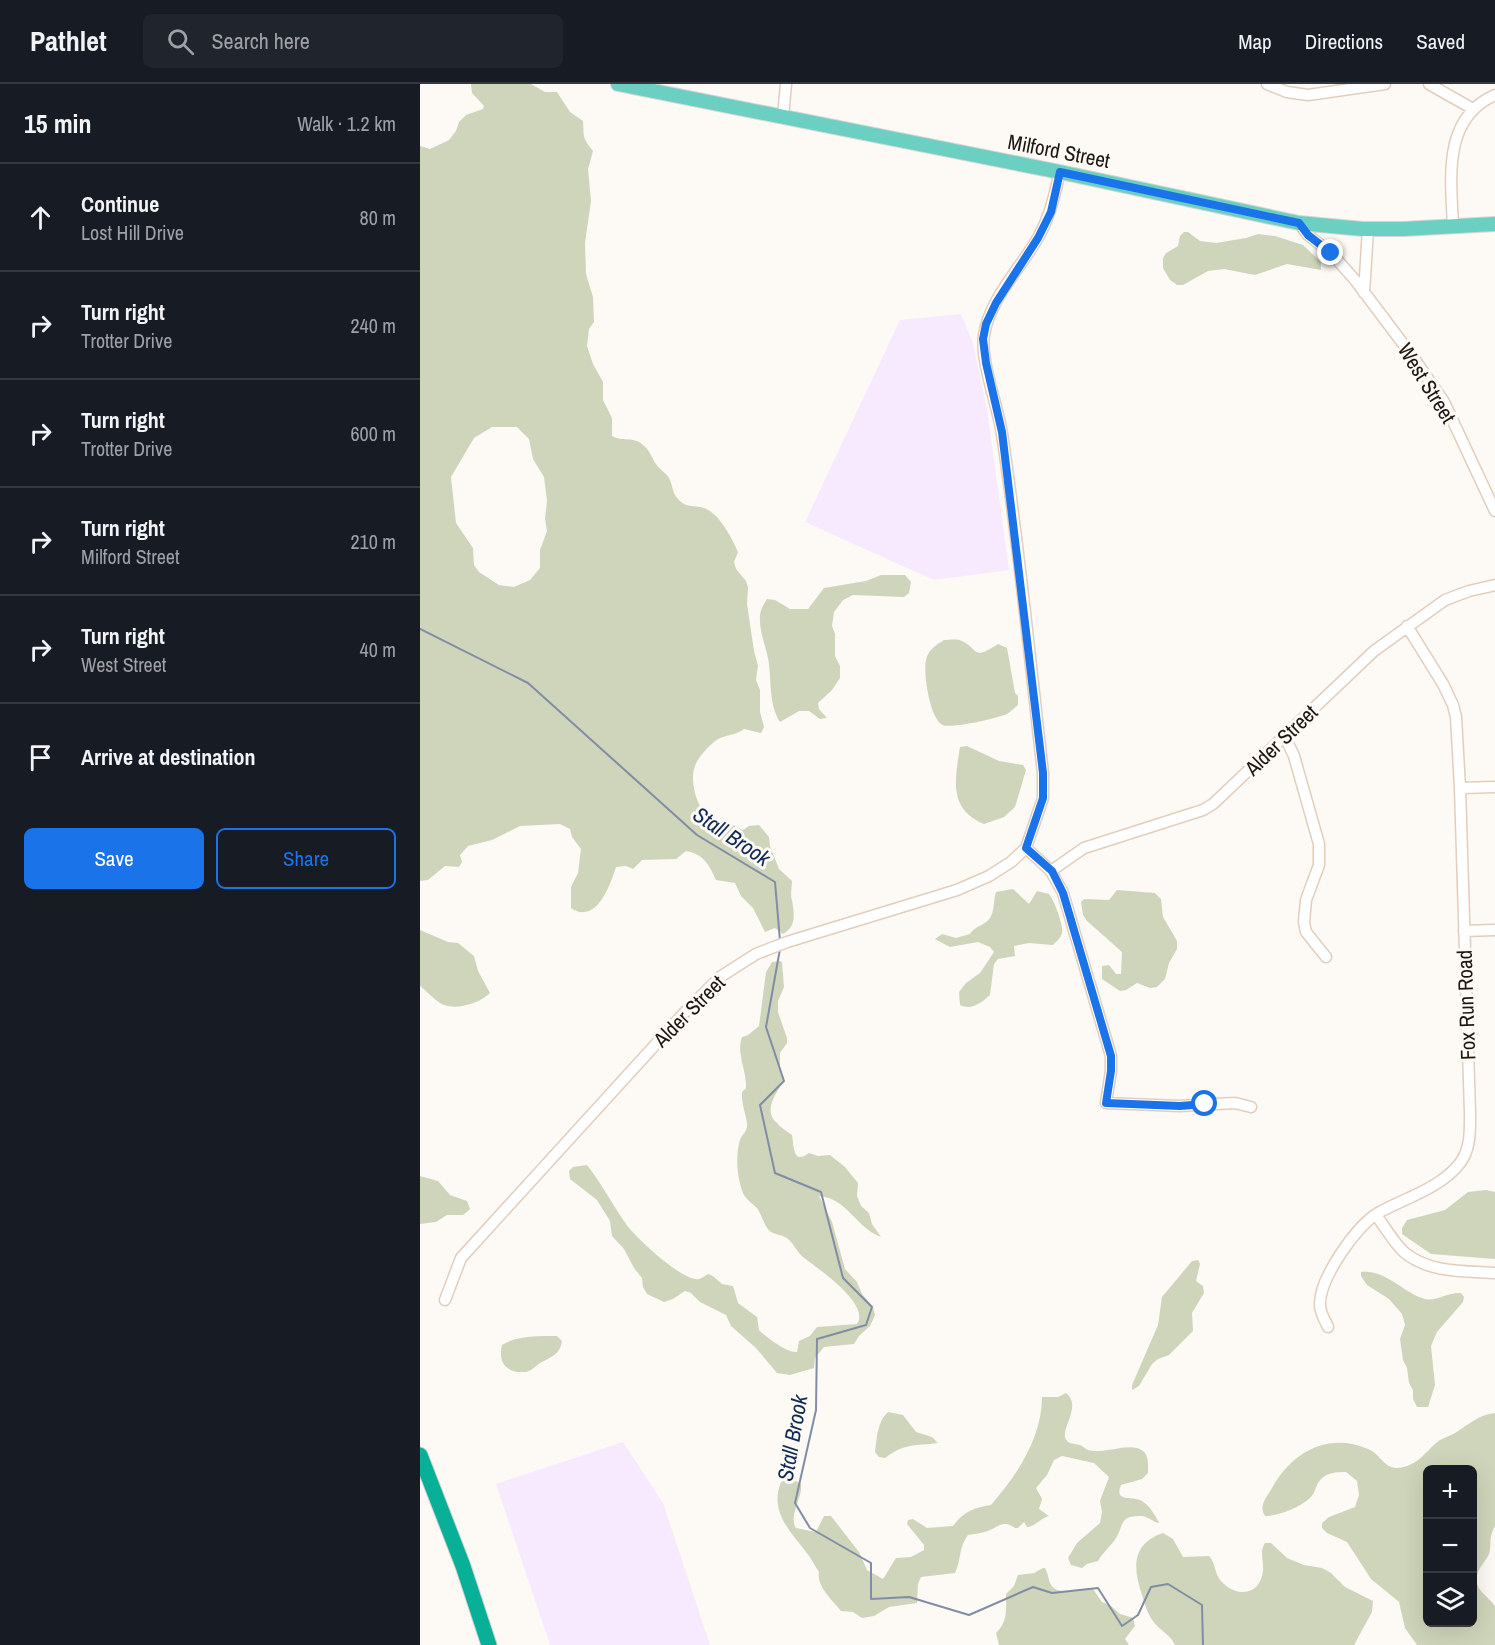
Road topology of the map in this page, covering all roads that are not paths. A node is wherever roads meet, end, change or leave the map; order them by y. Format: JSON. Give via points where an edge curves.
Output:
{"nodes":[{"id":1,"x":618,"y":84,"type":"edge"},
{"id":2,"x":786,"y":84,"type":"edge"},
{"id":3,"x":1267,"y":84,"type":"edge"},
{"id":4,"x":1384,"y":84,"type":"edge"},
{"id":5,"x":1429,"y":84,"type":"edge"},
{"id":6,"x":643,"y":87,"type":"edge"},
{"id":7,"x":1495,"y":95,"type":"edge"},
{"id":8,"x":1473,"y":109,"type":"junction"},
{"id":9,"x":783,"y":117,"type":"junction"},
{"id":10,"x":1060,"y":172,"type":"junction"},
{"id":11,"x":1299,"y":223,"type":"junction"},
{"id":12,"x":1495,"y":224,"type":"edge"},
{"id":13,"x":1453,"y":226,"type":"junction"},
{"id":14,"x":1368,"y":229,"type":"junction"},
{"id":15,"x":1364,"y":293,"type":"junction"},
{"id":16,"x":1495,"y":511,"type":"edge"},
{"id":17,"x":1495,"y":585,"type":"edge"},
{"id":18,"x":1407,"y":626,"type":"junction"},
{"id":19,"x":1285,"y":737,"type":"junction"},
{"id":20,"x":1495,"y":787,"type":"edge"},
{"id":21,"x":1460,"y":788,"type":"junction"},
{"id":22,"x":1026,"y":848,"type":"junction"},
{"id":23,"x":1052,"y":871,"type":"junction"},
{"id":24,"x":1495,"y":930,"type":"edge"},
{"id":25,"x":1464,"y":931,"type":"junction"},
{"id":26,"x":1326,"y":957,"type":"dead end"},
{"id":27,"x":1251,"y":1107,"type":"dead end"},
{"id":28,"x":1376,"y":1215,"type":"junction"},
{"id":29,"x":1495,"y":1273,"type":"edge"},
{"id":30,"x":445,"y":1300,"type":"dead end"},
{"id":31,"x":1328,"y":1327,"type":"dead end"},
{"id":32,"x":420,"y":1455,"type":"edge"},
{"id":33,"x":489,"y":1645,"type":"edge"}],
"edges":[{"from":1,"to":6,"type":"main road","name":"Milford Street"},
{"from":2,"to":9,"type":"street"},
{"from":3,"to":4,"type":"street","via":[[1308,95]]},
{"from":5,"to":8,"type":"street"},
{"from":6,"to":9,"type":"main road","name":"Milford Street"},
{"from":7,"to":8,"type":"street"},
{"from":8,"to":13,"type":"street","via":[[1460,131],[1450,164]]},
{"from":9,"to":10,"type":"main road","name":"Milford Street"},
{"from":10,"to":11,"type":"main road","name":"Milford Street"},
{"from":10,"to":22,"type":"street","via":[[1051,212],[996,303],[983,339],[1002,432],[1043,773],[1043,798]]},
{"from":11,"to":14,"type":"main road","name":"Milford Street"},
{"from":11,"to":15,"type":"street","name":"West Street","via":[[1331,253]]},
{"from":12,"to":13,"type":"main road","name":"Milford Street"},
{"from":13,"to":14,"type":"main road","name":"Milford Street"},
{"from":14,"to":15,"type":"street"},
{"from":15,"to":16,"type":"street","name":"West Street","via":[[1444,402]]},
{"from":17,"to":18,"type":"street","name":"Alder Street","via":[[1445,600]]},
{"from":18,"to":19,"type":"street","name":"Alder Street","via":[[1374,651]]},
{"from":18,"to":21,"type":"street","name":"Fox Run Road","via":[[1453,705]]},
{"from":19,"to":23,"type":"street","name":"Alder Street","via":[[1203,810],[1084,848]]},
{"from":19,"to":26,"type":"street","via":[[1318,836],[1319,865],[1306,900],[1304,922],[1306,932]]},
{"from":20,"to":21,"type":"street"},
{"from":21,"to":25,"type":"street","name":"Fox Run Road"},
{"from":22,"to":23,"type":"street"},
{"from":22,"to":30,"type":"street","name":"Alder Street","via":[[989,876],[957,890],[775,946],[720,977],[461,1258]]},
{"from":23,"to":27,"type":"street","via":[[1063,893],[1111,1056],[1106,1103],[1235,1103]]},
{"from":24,"to":25,"type":"street"},
{"from":25,"to":28,"type":"street","name":"Fox Run Road","via":[[1470,1113],[1467,1150],[1446,1177]]},
{"from":28,"to":29,"type":"street","via":[[1405,1253],[1419,1261],[1434,1268]]},
{"from":28,"to":31,"type":"street","name":"Fox Run Road","via":[[1352,1240],[1326,1282],[1320,1306]]},
{"from":32,"to":33,"type":"highway"}]}
